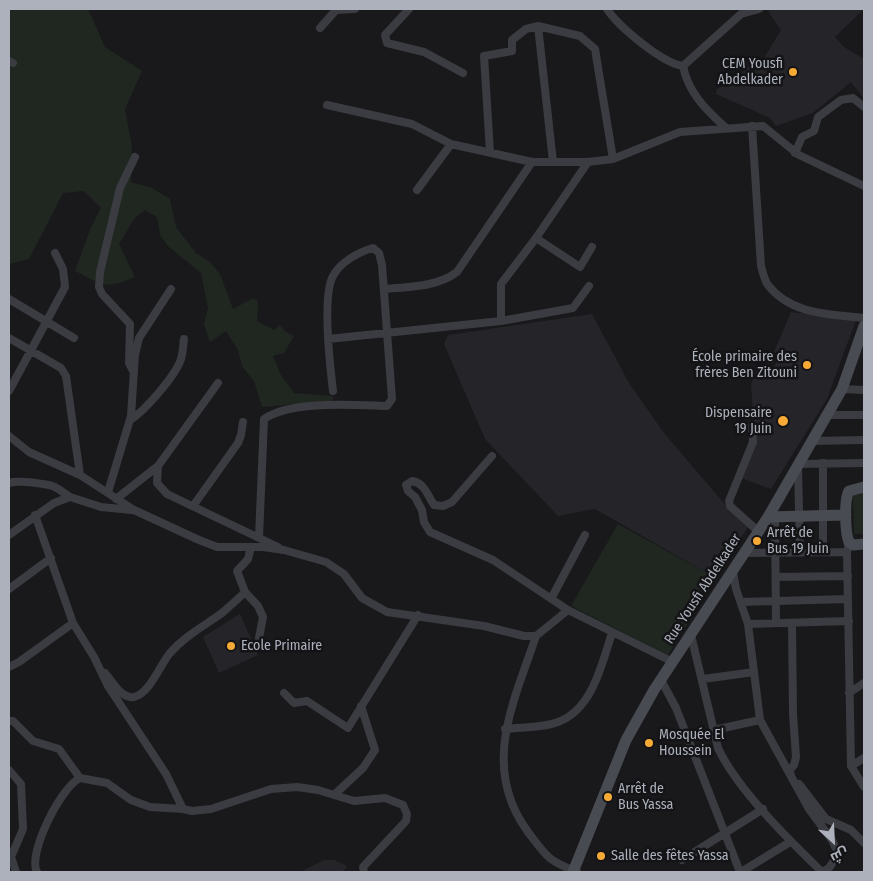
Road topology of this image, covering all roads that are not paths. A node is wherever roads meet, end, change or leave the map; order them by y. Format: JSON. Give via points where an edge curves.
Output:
{"nodes":[{"id":1,"x":355,"y":9,"type":"edge"},
{"id":2,"x":409,"y":9,"type":"edge"},
{"id":3,"x":607,"y":9,"type":"edge"},
{"id":4,"x":759,"y":9,"type":"edge"},
{"id":5,"x":538,"y":26,"type":"junction"},
{"id":6,"x":320,"y":28,"type":"dead end"},
{"id":7,"x":683,"y":66,"type":"junction"},
{"id":8,"x":463,"y":72,"type":"dead end"},
{"id":9,"x":328,"y":105,"type":"dead end"},
{"id":10,"x":864,"y":107,"type":"edge"},
{"id":11,"x":752,"y":126,"type":"junction"},
{"id":12,"x":725,"y":127,"type":"junction"},
{"id":13,"x":451,"y":144,"type":"junction"},
{"id":14,"x":490,"y":152,"type":"junction"},
{"id":15,"x":796,"y":152,"type":"junction"},
{"id":16,"x":135,"y":157,"type":"dead end"},
{"id":17,"x":613,"y":159,"type":"junction"},
{"id":18,"x":532,"y":162,"type":"junction"},
{"id":19,"x":552,"y":162,"type":"junction"},
{"id":20,"x":588,"y":162,"type":"junction"},
{"id":21,"x":864,"y":186,"type":"edge"},
{"id":22,"x":417,"y":190,"type":"dead end"},
{"id":23,"x":536,"y":238,"type":"junction"},
{"id":24,"x":592,"y":247,"type":"dead end"},
{"id":25,"x":55,"y":253,"type":"dead end"},
{"id":26,"x":589,"y":286,"type":"dead end"},
{"id":27,"x":171,"y":289,"type":"dead end"},
{"id":28,"x":384,"y":289,"type":"junction"},
{"id":29,"x":9,"y":299,"type":"edge"},
{"id":30,"x":864,"y":318,"type":"edge"},
{"id":31,"x":45,"y":321,"type":"junction"},
{"id":32,"x":500,"y":321,"type":"junction"},
{"id":33,"x":864,"y":326,"type":"edge"},
{"id":34,"x":387,"y":334,"type":"junction"},
{"id":35,"x":9,"y":338,"type":"edge"},
{"id":36,"x":74,"y":338,"type":"dead end"},
{"id":37,"x":184,"y":339,"type":"dead end"},
{"id":38,"x":328,"y":339,"type":"junction"},
{"id":39,"x":29,"y":350,"type":"junction"},
{"id":40,"x":134,"y":373,"type":"junction"},
{"id":41,"x":12,"y":377,"type":"edge"},
{"id":42,"x":218,"y":383,"type":"dead end"},
{"id":43,"x":842,"y":389,"type":"junction"},
{"id":44,"x":864,"y":390,"type":"edge"},
{"id":45,"x":9,"y":391,"type":"edge"},
{"id":46,"x":333,"y":391,"type":"dead end"},
{"id":47,"x":827,"y":415,"type":"junction"},
{"id":48,"x":864,"y":415,"type":"edge"},
{"id":49,"x":130,"y":420,"type":"junction"},
{"id":50,"x":243,"y":422,"type":"dead end"},
{"id":51,"x":752,"y":426,"type":"dead end"},
{"id":52,"x":9,"y":436,"type":"edge"},
{"id":53,"x":864,"y":440,"type":"edge"},
{"id":54,"x":811,"y":441,"type":"junction"},
{"id":55,"x":492,"y":456,"type":"dead end"},
{"id":56,"x":823,"y":463,"type":"junction"},
{"id":57,"x":864,"y":463,"type":"edge"},
{"id":58,"x":798,"y":465,"type":"junction"},
{"id":59,"x":158,"y":466,"type":"junction"},
{"id":60,"x":80,"y":475,"type":"junction"},
{"id":61,"x":9,"y":483,"type":"edge"},
{"id":62,"x":864,"y":487,"type":"edge"},
{"id":63,"x":108,"y":492,"type":"junction"},
{"id":64,"x":70,"y":497,"type":"junction"},
{"id":65,"x":116,"y":499,"type":"junction"},
{"id":66,"x":193,"y":506,"type":"junction"},
{"id":67,"x":134,"y":510,"type":"junction"},
{"id":68,"x":35,"y":515,"type":"junction"},
{"id":69,"x":846,"y":515,"type":"junction"},
{"id":70,"x":799,"y":516,"type":"junction"},
{"id":71,"x":823,"y":516,"type":"junction"},
{"id":72,"x":772,"y":517,"type":"junction"},
{"id":73,"x":759,"y":532,"type":"junction"},
{"id":74,"x":9,"y":535,"type":"edge"},
{"id":75,"x":585,"y":535,"type":"dead end"},
{"id":76,"x":259,"y":537,"type":"junction"},
{"id":77,"x":864,"y":544,"type":"edge"},
{"id":78,"x":251,"y":547,"type":"junction"},
{"id":79,"x":848,"y":547,"type":"junction"},
{"id":80,"x":284,"y":550,"type":"junction"},
{"id":81,"x":800,"y":552,"type":"junction"},
{"id":82,"x":823,"y":552,"type":"junction"},
{"id":83,"x":775,"y":553,"type":"junction"},
{"id":84,"x":744,"y":554,"type":"junction"},
{"id":85,"x":51,"y":558,"type":"junction"},
{"id":86,"x":733,"y":572,"type":"junction"},
{"id":87,"x":848,"y":576,"type":"junction"},
{"id":88,"x":776,"y":577,"type":"junction"},
{"id":89,"x":9,"y":589,"type":"edge"},
{"id":90,"x":245,"y":592,"type":"junction"},
{"id":91,"x":551,"y":599,"type":"junction"},
{"id":92,"x":848,"y":599,"type":"junction"},
{"id":93,"x":776,"y":600,"type":"junction"},
{"id":94,"x":741,"y":602,"type":"junction"},
{"id":95,"x":568,"y":610,"type":"junction"},
{"id":96,"x":418,"y":615,"type":"junction"},
{"id":97,"x":849,"y":621,"type":"junction"},
{"id":98,"x":73,"y":623,"type":"junction"},
{"id":99,"x":776,"y":623,"type":"junction"},
{"id":100,"x":792,"y":623,"type":"junction"},
{"id":101,"x":748,"y":624,"type":"junction"},
{"id":102,"x":612,"y":633,"type":"junction"},
{"id":103,"x":691,"y":635,"type":"junction"},
{"id":104,"x":536,"y":636,"type":"junction"},
{"id":105,"x":259,"y":638,"type":"dead end"},
{"id":106,"x":96,"y":662,"type":"junction"},
{"id":107,"x":673,"y":662,"type":"junction"},
{"id":108,"x":9,"y":667,"type":"edge"},
{"id":109,"x":754,"y":672,"type":"junction"},
{"id":110,"x":703,"y":679,"type":"junction"},
{"id":111,"x":661,"y":680,"type":"junction"},
{"id":112,"x":864,"y":683,"type":"edge"},
{"id":113,"x":284,"y":692,"type":"dead end"},
{"id":114,"x":850,"y":693,"type":"junction"},
{"id":115,"x":361,"y":706,"type":"junction"},
{"id":116,"x":760,"y":720,"type":"junction"},
{"id":117,"x":9,"y":721,"type":"edge"},
{"id":118,"x":505,"y":729,"type":"junction"},
{"id":119,"x":714,"y":730,"type":"junction"},
{"id":120,"x":864,"y":758,"type":"edge"},
{"id":121,"x":851,"y":766,"type":"junction"},
{"id":122,"x":9,"y":770,"type":"edge"},
{"id":123,"x":788,"y":771,"type":"junction"},
{"id":124,"x":80,"y":778,"type":"junction"},
{"id":125,"x":864,"y":787,"type":"edge"},
{"id":126,"x":334,"y":795,"type":"junction"},
{"id":127,"x":183,"y":809,"type":"junction"},
{"id":128,"x":763,"y":809,"type":"junction"},
{"id":129,"x":725,"y":834,"type":"junction"},
{"id":130,"x":790,"y":842,"type":"junction"},
{"id":131,"x":864,"y":842,"type":"edge"},
{"id":132,"x":682,"y":860,"type":"dead end"},
{"id":133,"x":16,"y":872,"type":"edge"},
{"id":134,"x":37,"y":872,"type":"edge"},
{"id":135,"x":364,"y":872,"type":"edge"},
{"id":136,"x":575,"y":872,"type":"edge"},
{"id":137,"x":741,"y":872,"type":"edge"},
{"id":138,"x":822,"y":872,"type":"edge"}],
"edges":[{"from":1,"to":6,"type":"street","via":[[336,10]]},
{"from":2,"to":8,"type":"street","via":[[385,35],[387,44],[424,52]]},
{"from":3,"to":7,"type":"street","via":[[655,54]]},
{"from":4,"to":7,"type":"street","via":[[741,14]]},
{"from":5,"to":14,"type":"street","via":[[526,29],[512,40],[512,51],[484,56]]},
{"from":5,"to":17,"type":"street","via":[[580,36],[595,49]]},
{"from":5,"to":19,"type":"street"},
{"from":7,"to":12,"type":"street","via":[[693,91]]},
{"from":9,"to":13,"type":"street","via":[[412,124]]},
{"from":10,"to":15,"type":"street","via":[[853,98],[841,100],[818,117],[814,131],[802,137]]},
{"from":11,"to":12,"type":"street"},
{"from":11,"to":15,"type":"street","via":[[768,128]]},
{"from":11,"to":30,"type":"street","via":[[761,266],[767,284],[791,306]]},
{"from":12,"to":17,"type":"street","via":[[673,134]]},
{"from":13,"to":14,"type":"street"},
{"from":13,"to":22,"type":"street"},
{"from":14,"to":18,"type":"street"},
{"from":15,"to":21,"type":"street"},
{"from":16,"to":40,"type":"street","via":[[120,188],[99,287],[130,324],[129,357]]},
{"from":17,"to":20,"type":"street"},
{"from":18,"to":19,"type":"street"},
{"from":18,"to":28,"type":"street","via":[[457,272],[422,286]]},
{"from":19,"to":20,"type":"street"},
{"from":20,"to":23,"type":"street"},
{"from":23,"to":24,"type":"street","via":[[580,267]]},
{"from":23,"to":32,"type":"street","via":[[501,284]]},
{"from":25,"to":31,"type":"street","via":[[63,269],[65,287]]},
{"from":26,"to":32,"type":"street","via":[[572,308]]},
{"from":27,"to":40,"type":"street","via":[[139,338]]},
{"from":28,"to":34,"type":"street"},
{"from":28,"to":38,"type":"street","via":[[379,253],[373,248],[350,258],[333,274],[329,287]]},
{"from":29,"to":31,"type":"street"},
{"from":31,"to":36,"type":"street"},
{"from":31,"to":39,"type":"street"},
{"from":32,"to":34,"type":"street"},
{"from":33,"to":43,"type":"main road","name":"Rue Yousfi Abdelkader"},
{"from":34,"to":38,"type":"street"},
{"from":34,"to":76,"type":"street","via":[[392,399],[387,406],[322,405],[287,410],[264,419]]},
{"from":35,"to":39,"type":"street"},
{"from":37,"to":49,"type":"street","via":[[177,366],[148,406]]},
{"from":38,"to":46,"type":"street"},
{"from":39,"to":41,"type":"street"},
{"from":39,"to":60,"type":"street","via":[[61,368],[66,376]]},
{"from":40,"to":49,"type":"street"},
{"from":41,"to":45,"type":"street"},
{"from":42,"to":59,"type":"street"},
{"from":43,"to":44,"type":"street"},
{"from":43,"to":47,"type":"main road","name":"Rue Yousfi Abdelkader"},
{"from":47,"to":48,"type":"street"},
{"from":47,"to":54,"type":"main road","name":"Rue Yousfi Abdelkader"},
{"from":49,"to":63,"type":"street"},
{"from":50,"to":66,"type":"street","via":[[238,443]]},
{"from":51,"to":73,"type":"street","via":[[753,442],[728,501]]},
{"from":52,"to":60,"type":"street","via":[[29,452]]},
{"from":53,"to":54,"type":"street"},
{"from":54,"to":58,"type":"main road","name":"Rue Yousfi Abdelkader"},
{"from":55,"to":91,"type":"street","via":[[452,502],[443,506],[434,505],[418,482],[406,485],[408,491],[422,510],[430,532],[494,560]]},
{"from":56,"to":57,"type":"street"},
{"from":56,"to":58,"type":"street"},
{"from":56,"to":71,"type":"street"},
{"from":58,"to":70,"type":"street"},
{"from":58,"to":72,"type":"main road","name":"Rue Yousfi Abdelkader"},
{"from":59,"to":65,"type":"street"},
{"from":59,"to":66,"type":"street","via":[[157,483],[160,488]]},
{"from":60,"to":63,"type":"street"},
{"from":61,"to":64,"type":"street","via":[[18,480],[50,485]]},
{"from":62,"to":69,"type":"main road","via":[[849,490]]},
{"from":63,"to":65,"type":"street"},
{"from":64,"to":67,"type":"street","via":[[101,507]]},
{"from":64,"to":68,"type":"street"},
{"from":65,"to":67,"type":"street"},
{"from":66,"to":76,"type":"street"},
{"from":67,"to":78,"type":"street","via":[[217,547]]},
{"from":68,"to":74,"type":"street"},
{"from":68,"to":85,"type":"street"},
{"from":69,"to":71,"type":"main road"},
{"from":69,"to":79,"type":"main road"},
{"from":70,"to":71,"type":"main road"},
{"from":70,"to":72,"type":"main road"},
{"from":70,"to":81,"type":"street"},
{"from":71,"to":82,"type":"street"},
{"from":72,"to":73,"type":"main road","name":"Rue Yousfi Abdelkader"},
{"from":72,"to":83,"type":"street"},
{"from":73,"to":84,"type":"main road","name":"Rue Yousfi Abdelkader"},
{"from":75,"to":91,"type":"street"},
{"from":76,"to":80,"type":"street"},
{"from":77,"to":79,"type":"main road"},
{"from":78,"to":80,"type":"street"},
{"from":78,"to":90,"type":"street","via":[[248,559],[236,571]]},
{"from":79,"to":82,"type":"street"},
{"from":79,"to":87,"type":"street"},
{"from":80,"to":96,"type":"street","via":[[337,568],[362,598],[387,612]]},
{"from":81,"to":82,"type":"street"},
{"from":81,"to":83,"type":"street"},
{"from":83,"to":84,"type":"street"},
{"from":83,"to":88,"type":"street"},
{"from":84,"to":86,"type":"main road","name":"Rue Yousfi Abdelkader"},
{"from":85,"to":89,"type":"street"},
{"from":85,"to":98,"type":"street"},
{"from":86,"to":94,"type":"street"},
{"from":86,"to":103,"type":"main road","name":"Rue Yousfi Abdelkader"},
{"from":87,"to":88,"type":"street"},
{"from":87,"to":92,"type":"street"},
{"from":88,"to":93,"type":"street"},
{"from":90,"to":105,"type":"street","via":[[263,617]]},
{"from":90,"to":106,"type":"street","via":[[170,653],[148,685],[136,696],[121,694]]},
{"from":91,"to":95,"type":"street"},
{"from":92,"to":93,"type":"street"},
{"from":92,"to":97,"type":"street"},
{"from":93,"to":94,"type":"street"},
{"from":93,"to":99,"type":"street"},
{"from":94,"to":101,"type":"street"},
{"from":95,"to":102,"type":"street"},
{"from":95,"to":104,"type":"street"},
{"from":96,"to":104,"type":"street"},
{"from":96,"to":115,"type":"street"},
{"from":97,"to":100,"type":"street"},
{"from":97,"to":114,"type":"street"},
{"from":98,"to":106,"type":"street"},
{"from":98,"to":108,"type":"street"},
{"from":99,"to":100,"type":"street"},
{"from":99,"to":101,"type":"street"},
{"from":100,"to":123,"type":"street","via":[[796,756]]},
{"from":101,"to":109,"type":"street"},
{"from":102,"to":107,"type":"street"},
{"from":102,"to":118,"type":"street","via":[[592,690],[569,715],[553,724]]},
{"from":103,"to":107,"type":"main road","name":"Rue Yousfi Abdelkader"},
{"from":103,"to":110,"type":"street"},
{"from":104,"to":118,"type":"street"},
{"from":106,"to":127,"type":"street","via":[[108,686],[166,774]]},
{"from":107,"to":111,"type":"main road","name":"Rue Yousfi Abdelkader"},
{"from":109,"to":110,"type":"street"},
{"from":109,"to":116,"type":"street"},
{"from":110,"to":119,"type":"street"},
{"from":111,"to":129,"type":"street","via":[[676,708]]},
{"from":111,"to":136,"type":"main road","name":"Rue Yousfi Abdelkader","via":[[626,740]]},
{"from":112,"to":114,"type":"street"},
{"from":113,"to":115,"type":"street","via":[[294,703],[307,701],[348,728]]},
{"from":114,"to":121,"type":"street"},
{"from":115,"to":126,"type":"street","via":[[374,750],[363,768]]},
{"from":116,"to":119,"type":"street"},
{"from":116,"to":123,"type":"street"},
{"from":117,"to":124,"type":"street","via":[[33,740],[59,749]]},
{"from":118,"to":136,"type":"street","via":[[504,766],[510,796],[520,818],[548,858]]},
{"from":119,"to":128,"type":"street","via":[[726,765]]},
{"from":120,"to":121,"type":"street"},
{"from":121,"to":125,"type":"street"},
{"from":122,"to":133,"type":"street","via":[[22,790],[23,829],[11,857]]},
{"from":123,"to":131,"type":"street","via":[[826,819],[852,830]]},
{"from":123,"to":138,"type":"street","via":[[837,851],[836,859]]},
{"from":124,"to":127,"type":"street","via":[[106,782],[131,800],[150,807]]},
{"from":124,"to":134,"type":"street","via":[[69,785],[53,812],[35,857]]},
{"from":126,"to":127,"type":"street","via":[[297,787],[271,789],[211,809],[192,812]]},
{"from":126,"to":135,"type":"street","via":[[354,801],[385,798],[406,809],[406,821],[363,867]]},
{"from":128,"to":129,"type":"street"},
{"from":128,"to":130,"type":"street"},
{"from":129,"to":132,"type":"street"},
{"from":129,"to":137,"type":"street"},
{"from":130,"to":137,"type":"street"},
{"from":130,"to":138,"type":"street"}]}
